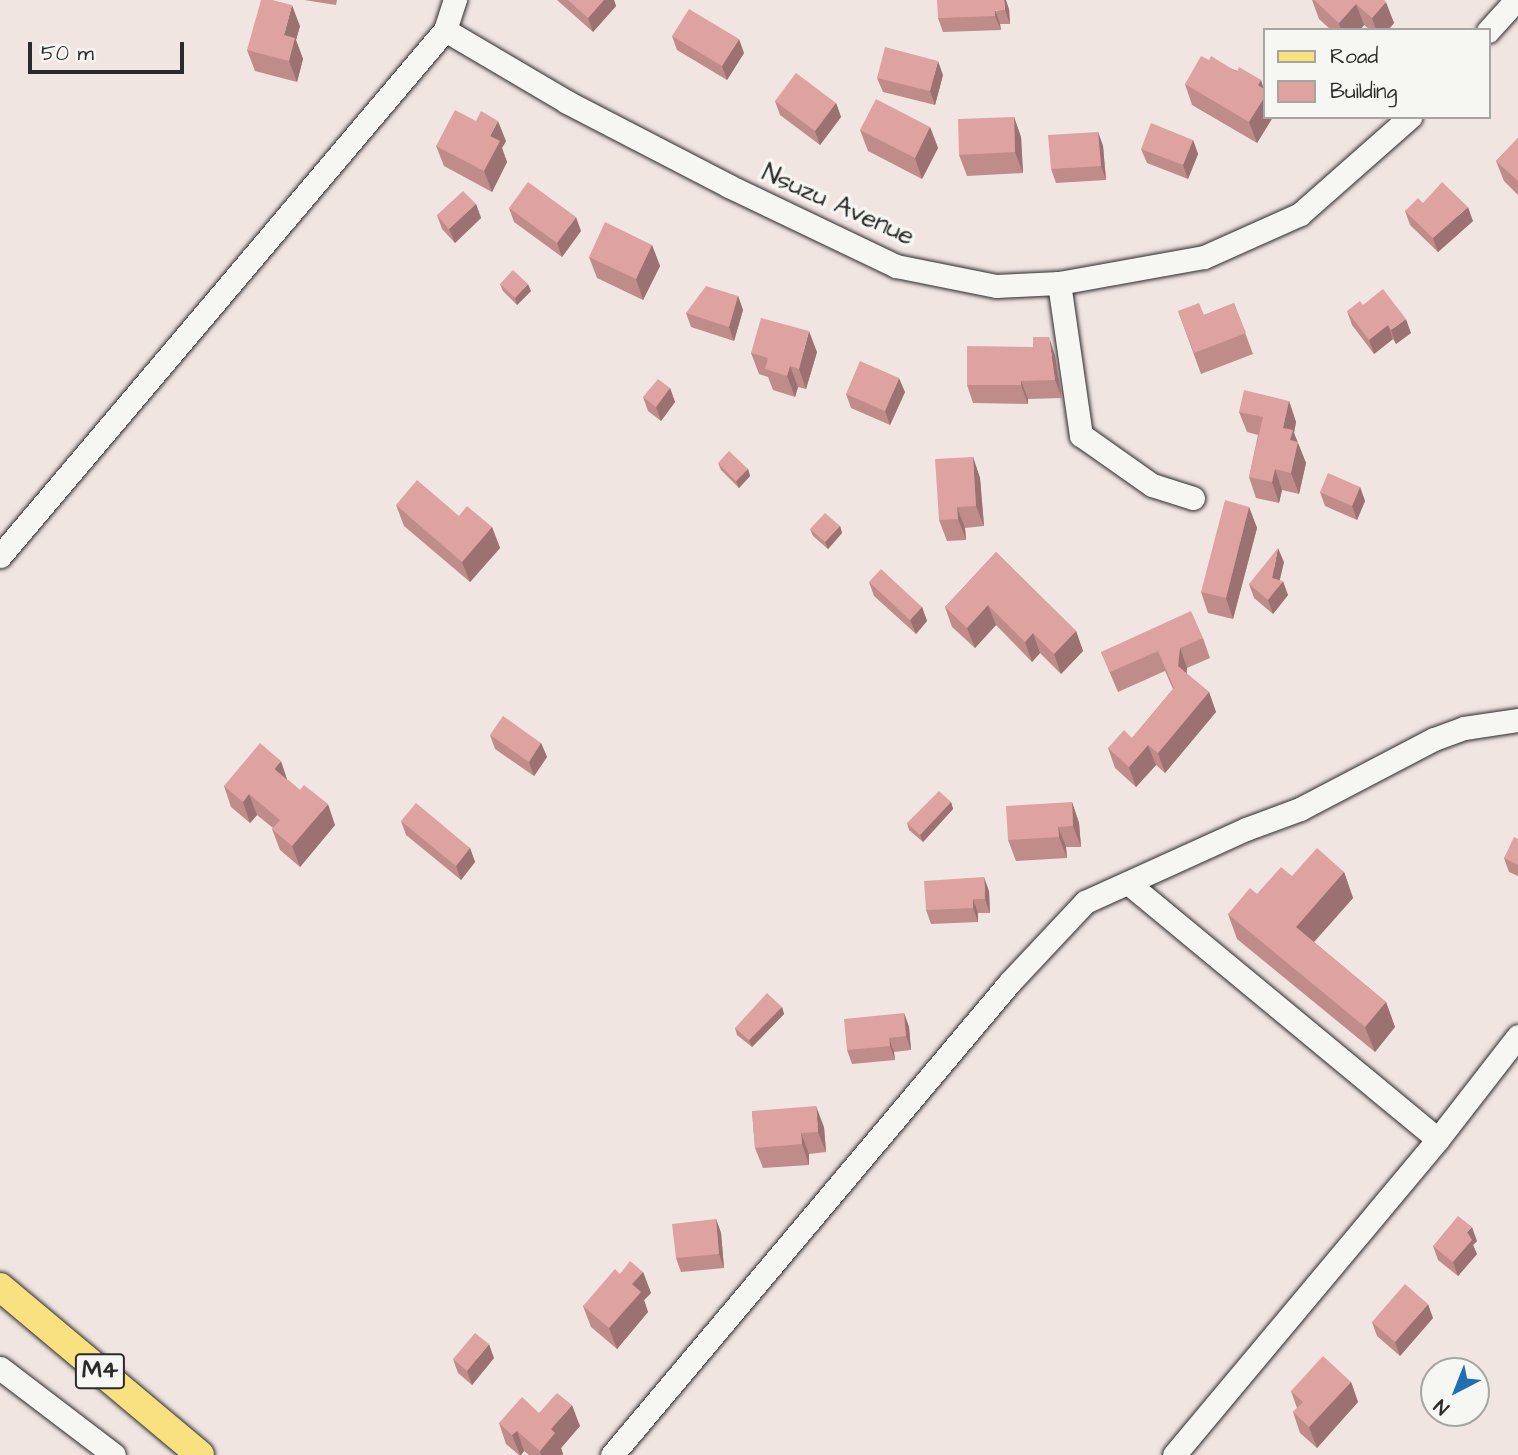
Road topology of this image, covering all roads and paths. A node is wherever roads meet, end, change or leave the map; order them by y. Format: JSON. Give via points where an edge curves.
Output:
{"nodes":[{"id":1,"x":455,"y":0,"type":"edge"},
{"id":2,"x":1516,"y":0,"type":"edge"},
{"id":3,"x":1490,"y":29,"type":"edge"},
{"id":4,"x":445,"y":30,"type":"junction"},
{"id":5,"x":1408,"y":119,"type":"edge"},
{"id":6,"x":1059,"y":284,"type":"junction"},
{"id":7,"x":1193,"y":498,"type":"dead end"},
{"id":8,"x":0,"y":556,"type":"edge"},
{"id":9,"x":1518,"y":720,"type":"edge"},
{"id":10,"x":1128,"y":883,"type":"junction"},
{"id":11,"x":1518,"y":1036,"type":"edge"},
{"id":12,"x":1438,"y":1139,"type":"junction"},
{"id":13,"x":0,"y":1287,"type":"edge"},
{"id":14,"x":0,"y":1368,"type":"edge"},
{"id":15,"x":114,"y":1455,"type":"edge"},
{"id":16,"x":200,"y":1455,"type":"edge"},
{"id":17,"x":612,"y":1455,"type":"edge"},
{"id":18,"x":1174,"y":1455,"type":"edge"}],
"edges":[{"from":1,"to":4,"type":"street"},
{"from":2,"to":3,"type":"street"},
{"from":4,"to":6,"type":"street","name":"Nsuzu Avenue","via":[[567,102],[896,266],[996,286]]},
{"from":4,"to":8,"type":"street"},
{"from":5,"to":6,"type":"street","name":"Nsuzu Avenue","via":[[1300,214],[1204,257]]},
{"from":6,"to":7,"type":"street","via":[[1081,435],[1152,485]]},
{"from":9,"to":10,"type":"street","via":[[1434,738],[1300,809]]},
{"from":10,"to":12,"type":"street"},
{"from":10,"to":17,"type":"street","via":[[1085,902],[1010,982]]},
{"from":11,"to":12,"type":"street"},
{"from":12,"to":18,"type":"street"},
{"from":13,"to":16,"type":"main road","number":"M4"},
{"from":14,"to":15,"type":"street"}]}
